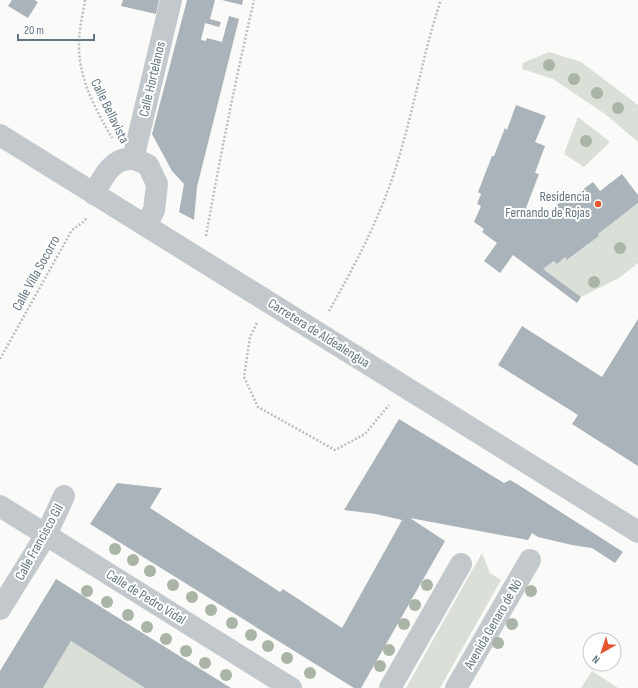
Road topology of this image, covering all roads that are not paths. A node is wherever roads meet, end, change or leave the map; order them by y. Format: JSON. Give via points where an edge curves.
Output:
{"nodes":[{"id":1,"x":171,"y":0,"type":"edge"},
{"id":2,"x":0,"y":135,"type":"edge"},
{"id":3,"x":128,"y":159,"type":"junction"},
{"id":4,"x":94,"y":194,"type":"junction"},
{"id":5,"x":146,"y":226,"type":"junction"},
{"id":6,"x":64,"y":496,"type":"dead end"},
{"id":7,"x":0,"y":506,"type":"edge"},
{"id":8,"x":638,"y":532,"type":"edge"},
{"id":9,"x":46,"y":535,"type":"junction"},
{"id":10,"x":530,"y":560,"type":"dead end"},
{"id":11,"x":461,"y":564,"type":"dead end"},
{"id":12,"x":0,"y":609,"type":"edge"},
{"id":13,"x":291,"y":688,"type":"edge"},
{"id":14,"x":390,"y":688,"type":"edge"},
{"id":15,"x":456,"y":688,"type":"edge"}],
"edges":[{"from":1,"to":3,"type":"street","name":"Calle Hortelanos"},
{"from":2,"to":4,"type":"street","name":"Carretera de Aldealengua"},
{"from":3,"to":4,"type":"street","via":[[116,162]]},
{"from":3,"to":5,"type":"street","via":[[148,165],[158,184],[154,210]]},
{"from":4,"to":5,"type":"street","name":"Carretera de Aldealengua"},
{"from":5,"to":8,"type":"street","name":"Carretera de Aldealengua"},
{"from":6,"to":9,"type":"street","name":"Calle Francisco Gil"},
{"from":7,"to":9,"type":"street","name":"Calle de Pedro Vidal"},
{"from":9,"to":12,"type":"street","name":"Calle Francisco Gil"},
{"from":9,"to":13,"type":"street","name":"Calle de Pedro Vidal"},
{"from":10,"to":15,"type":"street","name":"Avenida Genaro de Nó"},
{"from":11,"to":14,"type":"street"}]}
